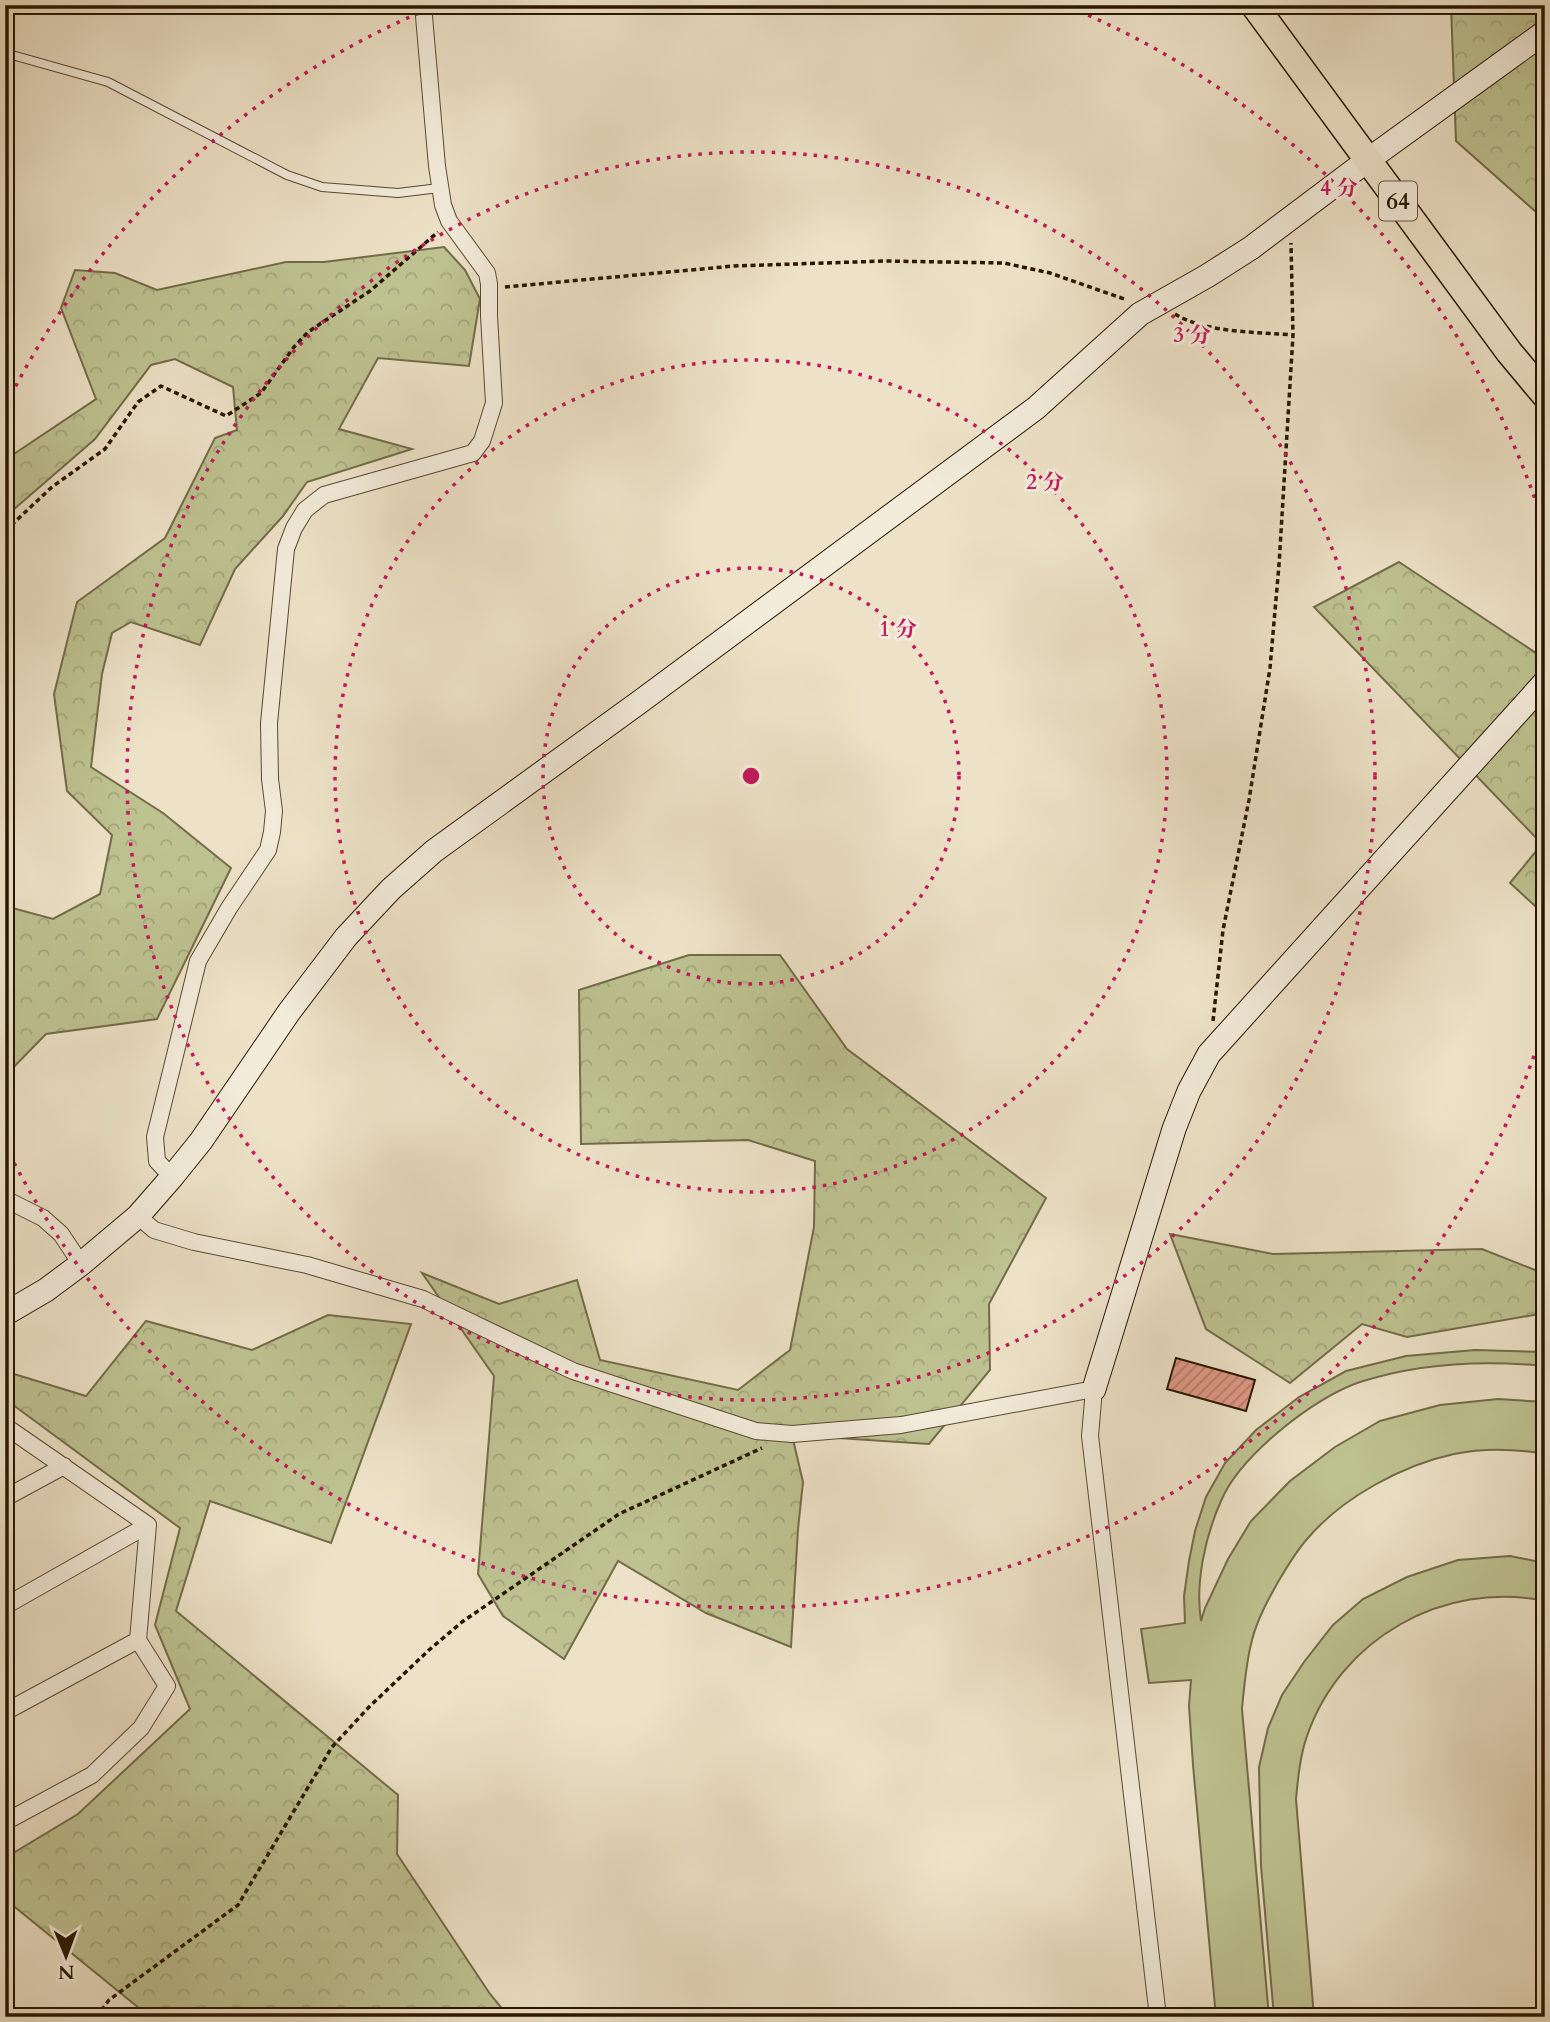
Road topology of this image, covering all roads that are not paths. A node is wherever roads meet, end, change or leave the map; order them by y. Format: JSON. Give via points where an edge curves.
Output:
{"nodes":[{"id":1,"x":423,"y":5,"type":"edge"},
{"id":2,"x":1254,"y":5,"type":"edge"},
{"id":3,"x":1545,"y":32,"type":"edge"},
{"id":4,"x":5,"y":53,"type":"edge"},
{"id":5,"x":1368,"y":160,"type":"junction"},
{"id":6,"x":439,"y":188,"type":"junction"},
{"id":7,"x":1545,"y":395,"type":"edge"},
{"id":8,"x":1545,"y":682,"type":"edge"},
{"id":9,"x":172,"y":1177,"type":"junction"},
{"id":10,"x":5,"y":1199,"type":"edge"},
{"id":11,"x":138,"y":1216,"type":"junction"},
{"id":12,"x":81,"y":1264,"type":"junction"},
{"id":13,"x":5,"y":1314,"type":"edge"},
{"id":14,"x":1094,"y":1389,"type":"junction"},
{"id":15,"x":5,"y":1426,"type":"edge"},
{"id":16,"x":64,"y":1466,"type":"junction"},
{"id":17,"x":5,"y":1498,"type":"edge"},
{"id":18,"x":148,"y":1525,"type":"junction"},
{"id":19,"x":5,"y":1606,"type":"edge"},
{"id":20,"x":138,"y":1640,"type":"junction"},
{"id":21,"x":5,"y":1712,"type":"edge"},
{"id":22,"x":5,"y":1822,"type":"edge"},
{"id":23,"x":1158,"y":2017,"type":"edge"}],
"edges":[{"from":1,"to":6,"type":"street"},
{"from":2,"to":5,"type":"main road","number":"64"},
{"from":3,"to":5,"type":"street"},
{"from":4,"to":6,"type":"lane","via":[[108,82],[287,175],[322,187],[398,193]]},
{"from":5,"to":7,"type":"main road","number":"64"},
{"from":5,"to":9,"type":"street","via":[[1251,248],[1140,314],[1036,408],[434,851],[346,937]]},
{"from":6,"to":9,"type":"street","via":[[449,221],[487,273],[494,403],[482,441],[473,453],[324,495],[304,510],[294,528],[286,549],[269,723],[272,832],[268,850],[198,961],[155,1137],[157,1161]]},
{"from":8,"to":14,"type":"street","via":[[1209,1054],[1174,1129]]},
{"from":9,"to":11,"type":"street"},
{"from":10,"to":12,"type":"street","via":[[43,1218],[61,1234]]},
{"from":11,"to":12,"type":"street"},
{"from":11,"to":14,"type":"street","via":[[154,1230],[181,1238],[307,1265],[423,1299],[573,1371],[756,1431],[792,1434],[901,1425]]},
{"from":12,"to":13,"type":"street"},
{"from":14,"to":23,"type":"street","via":[[1090,1436]]},
{"from":15,"to":16,"type":"street"},
{"from":16,"to":17,"type":"street"},
{"from":16,"to":18,"type":"street"},
{"from":18,"to":19,"type":"street"},
{"from":18,"to":20,"type":"street"},
{"from":20,"to":21,"type":"street"},
{"from":20,"to":22,"type":"street","via":[[167,1686],[141,1728],[92,1775]]}]}
